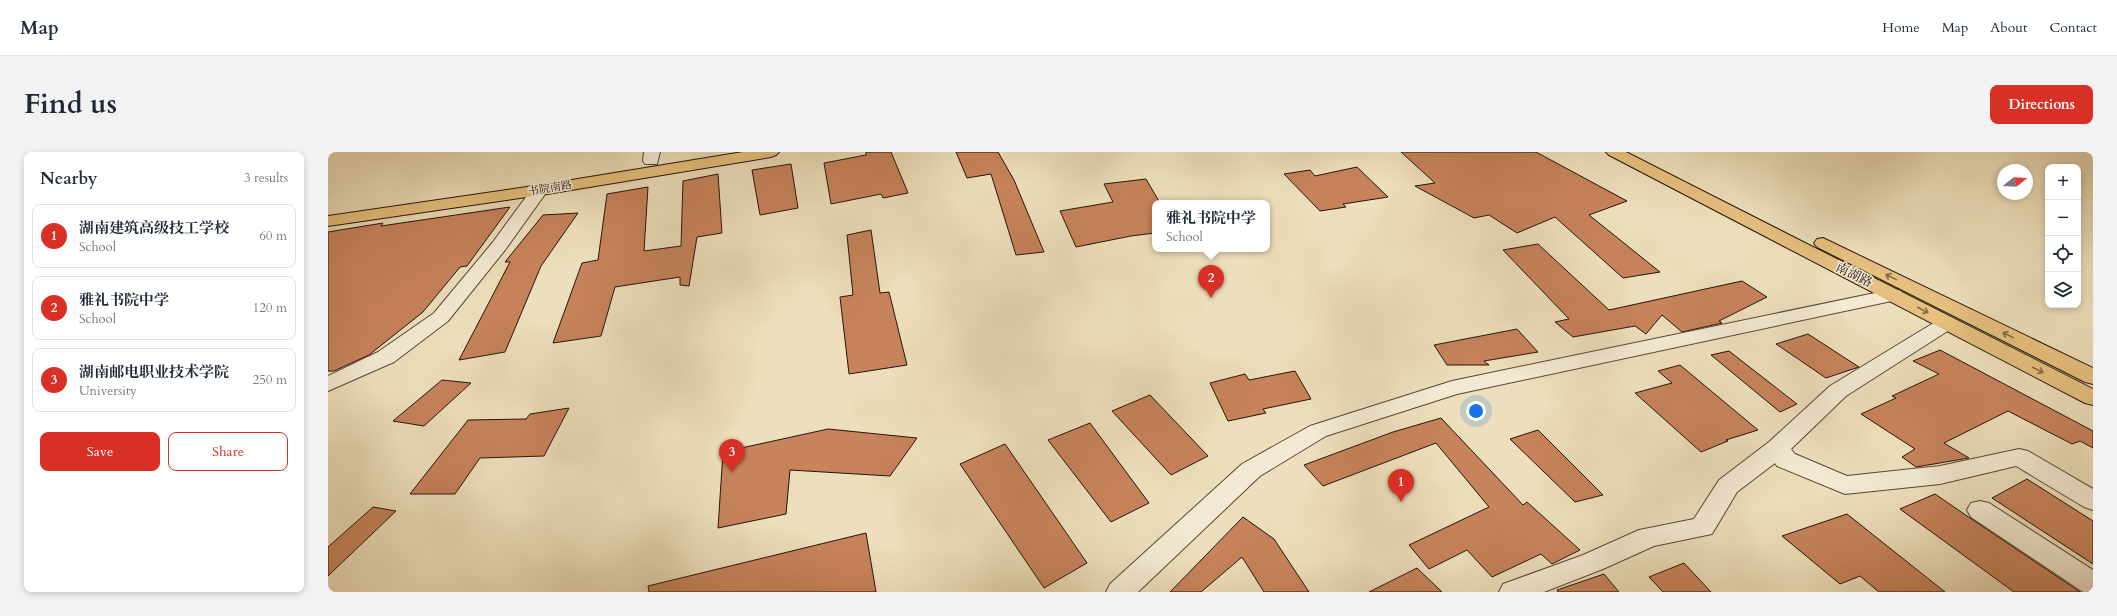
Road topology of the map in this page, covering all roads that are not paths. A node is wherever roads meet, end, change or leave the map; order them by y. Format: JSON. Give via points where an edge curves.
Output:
{"nodes":[{"id":1,"x":709,"y":152,"type":"edge"},
{"id":2,"x":771,"y":152,"type":"edge"},
{"id":3,"x":1598,"y":152,"type":"edge"},
{"id":4,"x":1614,"y":152,"type":"edge"},
{"id":5,"x":1640,"y":152,"type":"edge"},
{"id":6,"x":651,"y":157,"type":"edge"},
{"id":7,"x":540,"y":190,"type":"junction"},
{"id":8,"x":328,"y":211,"type":"edge"},
{"id":9,"x":328,"y":221,"type":"edge"},
{"id":10,"x":1855,"y":276,"type":"junction"},
{"id":11,"x":1894,"y":295,"type":"junction"},
{"id":12,"x":1947,"y":323,"type":"junction"},
{"id":13,"x":2093,"y":377,"type":"edge"},
{"id":14,"x":328,"y":384,"type":"edge"},
{"id":15,"x":2093,"y":398,"type":"edge"},
{"id":16,"x":1778,"y":448,"type":"junction"},
{"id":17,"x":2093,"y":501,"type":"edge"},
{"id":18,"x":1980,"y":510,"type":"dead end"},
{"id":19,"x":2093,"y":584,"type":"edge"},
{"id":20,"x":1120,"y":592,"type":"edge"},
{"id":21,"x":1513,"y":592,"type":"edge"}],
"edges":[{"from":1,"to":6,"type":"main road","name":"书院南路"},
{"from":2,"to":7,"type":"main road","name":"书院南路"},
{"from":3,"to":10,"type":"main road","via":[[1708,209]]},
{"from":4,"to":10,"type":"main road","name":"南湖路"},
{"from":13,"to":5,"type":"main road","name":"南湖路","one_way":true},
{"from":6,"to":8,"type":"main road","name":"书院南路"},
{"from":7,"to":9,"type":"main road","name":"书院南路"},
{"from":7,"to":14,"type":"street","via":[[499,246],[441,317],[386,357]]},
{"from":10,"to":11,"type":"main road","name":"南湖路"},
{"from":11,"to":12,"type":"main road","name":"南湖路","one_way":true},
{"from":11,"to":20,"type":"street","via":[[1452,388],[1318,430],[1251,470]]},
{"from":12,"to":15,"type":"main road","name":"南湖路","one_way":true},
{"from":12,"to":16,"type":"street","via":[[1838,391]]},
{"from":16,"to":17,"type":"street","via":[[1786,460],[1845,485],[1940,475],[2019,457]]},
{"from":16,"to":21,"type":"street","via":[[1728,486],[1704,527],[1648,537],[1593,562]]},
{"from":18,"to":19,"type":"street"}]}
